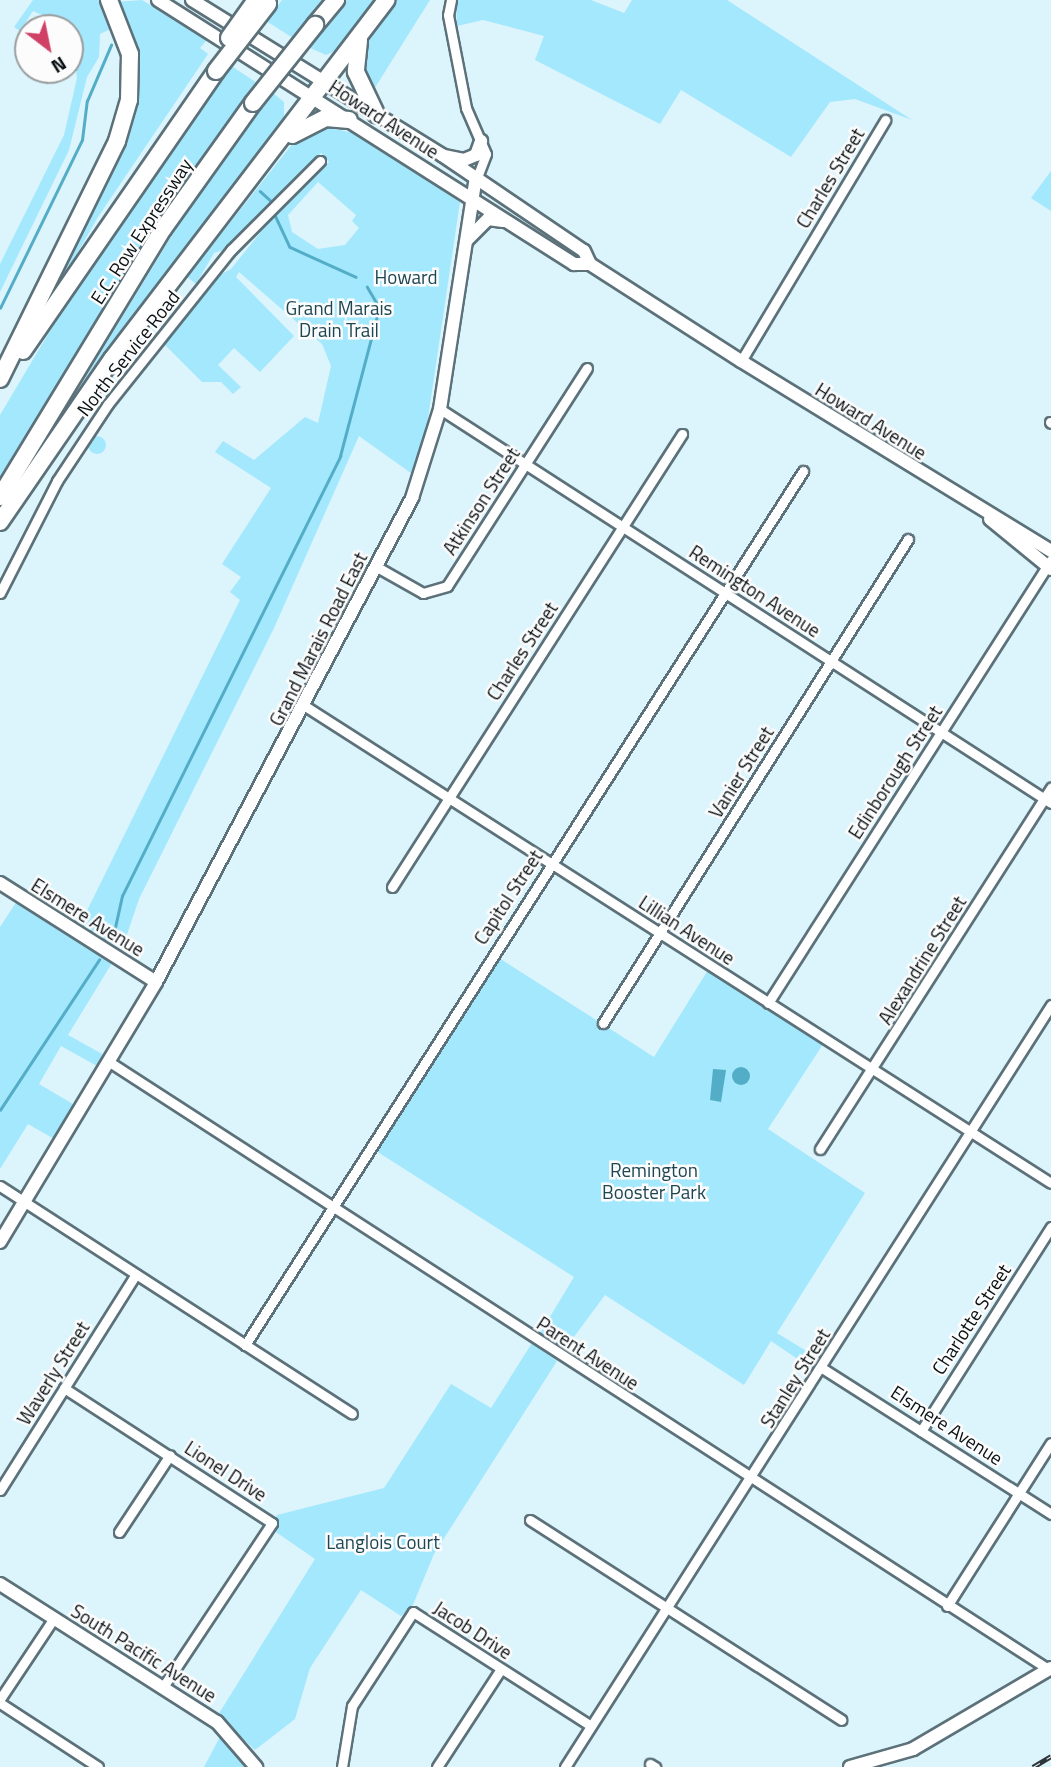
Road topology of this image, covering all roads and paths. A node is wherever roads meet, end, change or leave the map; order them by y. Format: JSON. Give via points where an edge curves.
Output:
{"nodes":[{"id":1,"x":109,"y":0,"type":"edge"},
{"id":2,"x":158,"y":0,"type":"edge"},
{"id":3,"x":192,"y":0,"type":"edge"},
{"id":4,"x":336,"y":0,"type":"edge"},
{"id":5,"x":386,"y":0,"type":"edge"},
{"id":6,"x":451,"y":0,"type":"edge"},
{"id":7,"x":265,"y":1,"type":"edge"},
{"id":8,"x":359,"y":39,"type":"junction"},
{"id":9,"x":327,"y":82,"type":"junction"},
{"id":10,"x":314,"y":97,"type":"junction"},
{"id":11,"x":376,"y":114,"type":"junction"},
{"id":12,"x":349,"y":120,"type":"junction"},
{"id":13,"x":885,"y":120,"type":"dead end"},
{"id":14,"x":481,"y":141,"type":"junction"},
{"id":15,"x":277,"y":148,"type":"junction"},
{"id":16,"x":442,"y":155,"type":"junction"},
{"id":17,"x":320,"y":161,"type":"dead end"},
{"id":18,"x":475,"y":182,"type":"junction"},
{"id":19,"x":470,"y":197,"type":"junction"},
{"id":20,"x":507,"y":221,"type":"junction"},
{"id":21,"x":465,"y":243,"type":"junction"},
{"id":22,"x":590,"y":264,"type":"junction"},
{"id":23,"x":741,"y":361,"type":"junction"},
{"id":24,"x":587,"y":368,"type":"dead end"},
{"id":25,"x":0,"y":379,"type":"edge"},
{"id":26,"x":0,"y":389,"type":"edge"},
{"id":27,"x":440,"y":409,"type":"junction"},
{"id":28,"x":682,"y":434,"type":"dead end"},
{"id":29,"x":525,"y":464,"type":"junction"},
{"id":30,"x":803,"y":471,"type":"dead end"},
{"id":31,"x":0,"y":497,"type":"edge"},
{"id":32,"x":990,"y":519,"type":"junction"},
{"id":33,"x":0,"y":522,"type":"edge"},
{"id":34,"x":622,"y":526,"type":"junction"},
{"id":35,"x":908,"y":539,"type":"dead end"},
{"id":36,"x":1051,"y":551,"type":"edge"},
{"id":37,"x":1050,"y":565,"type":"edge"},
{"id":38,"x":377,"y":567,"type":"junction"},
{"id":39,"x":724,"y":592,"type":"junction"},
{"id":40,"x":0,"y":593,"type":"edge"},
{"id":41,"x":831,"y":661,"type":"junction"},
{"id":42,"x":305,"y":706,"type":"junction"},
{"id":43,"x":941,"y":732,"type":"junction"},
{"id":44,"x":1051,"y":788,"type":"edge"},
{"id":45,"x":449,"y":798,"type":"junction"},
{"id":46,"x":1048,"y":801,"type":"edge"},
{"id":47,"x":550,"y":863,"type":"junction"},
{"id":48,"x":0,"y":883,"type":"edge"},
{"id":49,"x":392,"y":887,"type":"dead end"},
{"id":50,"x":659,"y":933,"type":"junction"},
{"id":51,"x":156,"y":982,"type":"junction"},
{"id":52,"x":768,"y":1003,"type":"junction"},
{"id":53,"x":1051,"y":1004,"type":"edge"},
{"id":54,"x":603,"y":1023,"type":"dead end"},
{"id":55,"x":111,"y":1063,"type":"junction"},
{"id":56,"x":873,"y":1070,"type":"junction"},
{"id":57,"x":970,"y":1132,"type":"junction"},
{"id":58,"x":820,"y":1149,"type":"dead end"},
{"id":59,"x":1051,"y":1183,"type":"edge"},
{"id":60,"x":0,"y":1186,"type":"edge"},
{"id":61,"x":24,"y":1202,"type":"junction"},
{"id":62,"x":332,"y":1207,"type":"junction"},
{"id":63,"x":1051,"y":1227,"type":"edge"},
{"id":64,"x":0,"y":1242,"type":"edge"},
{"id":65,"x":136,"y":1274,"type":"junction"},
{"id":66,"x":246,"y":1345,"type":"junction"},
{"id":67,"x":822,"y":1368,"type":"junction"},
{"id":68,"x":64,"y":1388,"type":"junction"},
{"id":69,"x":352,"y":1414,"type":"dead end"},
{"id":70,"x":921,"y":1431,"type":"junction"},
{"id":71,"x":1051,"y":1443,"type":"edge"},
{"id":72,"x":170,"y":1455,"type":"junction"},
{"id":73,"x":751,"y":1479,"type":"junction"},
{"id":74,"x":0,"y":1490,"type":"edge"},
{"id":75,"x":1019,"y":1494,"type":"junction"},
{"id":76,"x":1051,"y":1514,"type":"edge"},
{"id":77,"x":530,"y":1520,"type":"dead end"},
{"id":78,"x":119,"y":1532,"type":"dead end"},
{"id":79,"x":0,"y":1584,"type":"edge"},
{"id":80,"x":947,"y":1606,"type":"junction"},
{"id":81,"x":667,"y":1608,"type":"junction"},
{"id":82,"x":54,"y":1618,"type":"junction"},
{"id":83,"x":1049,"y":1668,"type":"edge"},
{"id":84,"x":500,"y":1669,"type":"junction"},
{"id":85,"x":163,"y":1687,"type":"junction"},
{"id":86,"x":0,"y":1701,"type":"edge"},
{"id":87,"x":841,"y":1720,"type":"dead end"},
{"id":88,"x":591,"y":1726,"type":"junction"},
{"id":89,"x":98,"y":1767,"type":"edge"},
{"id":90,"x":256,"y":1767,"type":"edge"},
{"id":91,"x":342,"y":1767,"type":"edge"},
{"id":92,"x":437,"y":1767,"type":"edge"},
{"id":93,"x":565,"y":1767,"type":"edge"},
{"id":94,"x":850,"y":1767,"type":"edge"}],
"edges":[{"from":1,"to":25,"type":"highway","via":[[131,54],[129,100],[117,141]]},
{"from":2,"to":10,"type":"street","name":"Howard Avenue"},
{"from":3,"to":9,"type":"street","name":"Howard Avenue"},
{"from":4,"to":31,"type":"highway","name":"E.C. Row Expressway","bridge":true,"via":[[253,103],[163,229]]},
{"from":5,"to":8,"type":"highway"},
{"from":6,"to":14,"type":"street","name":"Grand Marais Road East","via":[[448,15],[466,108]]},
{"from":7,"to":26,"type":"highway","name":"E.C. Row Expressway","bridge":true,"via":[[212,68]]},
{"from":8,"to":9,"type":"highway"},
{"from":8,"to":11,"type":"highway","via":[[356,72]]},
{"from":9,"to":10,"type":"highway"},
{"from":9,"to":11,"type":"street","name":"Howard Avenue"},
{"from":10,"to":12,"type":"street","name":"Howard Avenue"},
{"from":10,"to":15,"type":"highway"},
{"from":11,"to":16,"type":"street","name":"Howard Avenue"},
{"from":12,"to":15,"type":"highway","via":[[305,124]]},
{"from":12,"to":19,"type":"street","name":"Howard Avenue"},
{"from":13,"to":23,"type":"street","name":"Charles Street"},
{"from":14,"to":16,"type":"street","via":[[476,155],[464,160]]},
{"from":14,"to":18,"type":"street","name":"Grand Marais Road East","via":[[486,154]]},
{"from":15,"to":33,"type":"highway","via":[[112,359]]},
{"from":16,"to":18,"type":"street","name":"Howard Avenue"},
{"from":17,"to":40,"type":"street","name":"North Service Road","via":[[231,250],[108,404],[57,481]]},
{"from":18,"to":19,"type":"street","name":"Grand Marais Road East"},
{"from":18,"to":22,"type":"street","name":"Howard Avenue","via":[[584,251]]},
{"from":19,"to":20,"type":"street","name":"Howard Avenue"},
{"from":19,"to":21,"type":"street","name":"Grand Marais Road East"},
{"from":20,"to":21,"type":"street","via":[[488,219]]},
{"from":20,"to":22,"type":"street","name":"Howard Avenue","via":[[574,264]]},
{"from":21,"to":27,"type":"street","name":"Grand Marais Road East"},
{"from":22,"to":23,"type":"street","name":"Howard Avenue"},
{"from":23,"to":32,"type":"street","name":"Howard Avenue"},
{"from":24,"to":29,"type":"street","name":"Atkinson Street"},
{"from":27,"to":29,"type":"street","name":"Remington Avenue"},
{"from":27,"to":38,"type":"street","name":"Grand Marais Road East","via":[[412,498]]},
{"from":28,"to":34,"type":"street","name":"Charles Street"},
{"from":29,"to":34,"type":"street","name":"Remington Avenue"},
{"from":29,"to":38,"type":"street","name":"Atkinson Street","via":[[447,586],[423,593]]},
{"from":30,"to":39,"type":"street","name":"Capitol Street"},
{"from":32,"to":36,"type":"street","name":"Howard Avenue","via":[[1005,520]]},
{"from":32,"to":37,"type":"street","name":"Howard Avenue"},
{"from":34,"to":39,"type":"street","name":"Remington Avenue"},
{"from":34,"to":45,"type":"street","name":"Charles Street"},
{"from":35,"to":41,"type":"street","name":"Vanier Street"},
{"from":37,"to":43,"type":"street","name":"Edinborough Street"},
{"from":38,"to":42,"type":"street","name":"Grand Marais Road East"},
{"from":39,"to":41,"type":"street","name":"Remington Avenue"},
{"from":39,"to":47,"type":"street","name":"Capitol Street"},
{"from":41,"to":43,"type":"street","name":"Remington Avenue"},
{"from":41,"to":50,"type":"street","name":"Vanier Street"},
{"from":42,"to":45,"type":"street","name":"Lillian Avenue"},
{"from":42,"to":51,"type":"street","name":"Grand Marais Road East"},
{"from":43,"to":46,"type":"street","name":"Remington Avenue"},
{"from":43,"to":52,"type":"street","name":"Edinborough Street"},
{"from":44,"to":46,"type":"street","name":"Alexandrine Street"},
{"from":45,"to":47,"type":"street","name":"Lillian Avenue"},
{"from":45,"to":49,"type":"street","name":"Charles Street"},
{"from":46,"to":56,"type":"street","name":"Alexandrine Street"},
{"from":47,"to":50,"type":"street","name":"Lillian Avenue"},
{"from":47,"to":62,"type":"street","name":"Capitol Street"},
{"from":48,"to":51,"type":"street","name":"Elsmere Avenue"},
{"from":50,"to":52,"type":"street","name":"Lillian Avenue"},
{"from":50,"to":54,"type":"street","name":"Vanier Street"},
{"from":51,"to":55,"type":"street","name":"Grand Marais Road East"},
{"from":52,"to":56,"type":"street","name":"Lillian Avenue"},
{"from":53,"to":57,"type":"street","name":"Stanley Street"},
{"from":55,"to":61,"type":"street","name":"Grand Marais Road East"},
{"from":55,"to":62,"type":"street","name":"Parent Avenue"},
{"from":56,"to":57,"type":"street","name":"Lillian Avenue"},
{"from":56,"to":58,"type":"street","name":"Alexandrine Street"},
{"from":57,"to":59,"type":"street","name":"Lillian Avenue"},
{"from":57,"to":67,"type":"street","name":"Stanley Street"},
{"from":60,"to":61,"type":"street"},
{"from":61,"to":64,"type":"street","name":"Grand Marais Road East"},
{"from":61,"to":65,"type":"street"},
{"from":62,"to":66,"type":"street","name":"Capitol Street"},
{"from":62,"to":73,"type":"street","name":"Parent Avenue"},
{"from":63,"to":70,"type":"street","name":"Charlotte Street"},
{"from":65,"to":66,"type":"street"},
{"from":65,"to":68,"type":"street","name":"Waverly Street"},
{"from":66,"to":69,"type":"street"},
{"from":67,"to":70,"type":"street","name":"Elsmere Avenue"},
{"from":67,"to":73,"type":"street","name":"Stanley Street"},
{"from":68,"to":72,"type":"street","name":"Lionel Drive"},
{"from":68,"to":74,"type":"street","name":"Waverly Street"},
{"from":70,"to":75,"type":"street","name":"Elsmere Avenue"},
{"from":71,"to":75,"type":"street"},
{"from":72,"to":78,"type":"street"},
{"from":72,"to":85,"type":"street","name":"Lionel Drive","via":[[272,1523]]},
{"from":73,"to":80,"type":"street","name":"Parent Avenue"},
{"from":73,"to":81,"type":"street","name":"Stanley Street"},
{"from":75,"to":76,"type":"street","name":"Elsmere Avenue"},
{"from":75,"to":80,"type":"street"},
{"from":77,"to":81,"type":"street"},
{"from":79,"to":82,"type":"street","name":"South Pacific Avenue"},
{"from":80,"to":83,"type":"street","name":"Parent Avenue"},
{"from":81,"to":87,"type":"street"},
{"from":81,"to":88,"type":"street","name":"Stanley Street"},
{"from":82,"to":85,"type":"street","name":"South Pacific Avenue"},
{"from":82,"to":86,"type":"street"},
{"from":83,"to":94,"type":"street","via":[[914,1749]]},
{"from":84,"to":88,"type":"street","name":"Jacob Drive"},
{"from":84,"to":91,"type":"street","name":"Jacob Drive","via":[[413,1612],[352,1706]]},
{"from":84,"to":92,"type":"street"},
{"from":85,"to":90,"type":"street","name":"South Pacific Avenue","via":[[217,1722]]},
{"from":86,"to":89,"type":"street"},
{"from":88,"to":93,"type":"street","name":"Stanley Street"}]}
